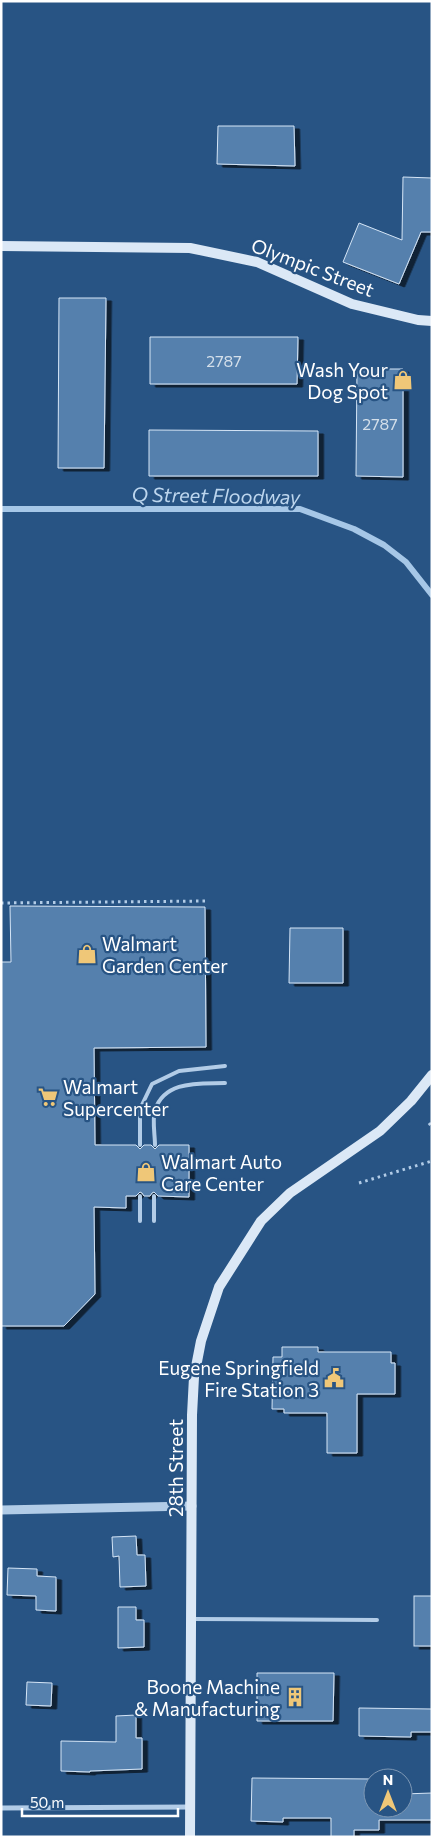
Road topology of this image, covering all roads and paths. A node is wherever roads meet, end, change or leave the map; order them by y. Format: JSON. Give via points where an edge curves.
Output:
{"nodes":[{"id":1,"x":1,"y":246,"type":"edge"},
{"id":2,"x":432,"y":321,"type":"edge"},
{"id":3,"x":205,"y":901,"type":"dead end"},
{"id":4,"x":1,"y":902,"type":"edge"},
{"id":5,"x":225,"y":1066,"type":"dead end"},
{"id":6,"x":432,"y":1075,"type":"edge"},
{"id":7,"x":225,"y":1083,"type":"dead end"},
{"id":8,"x":429,"y":1123,"type":"dead end"},
{"id":9,"x":432,"y":1127,"type":"edge"},
{"id":10,"x":140,"y":1145,"type":"dead end"},
{"id":11,"x":155,"y":1145,"type":"dead end"},
{"id":12,"x":432,"y":1162,"type":"edge"},
{"id":13,"x":359,"y":1183,"type":"dead end"},
{"id":14,"x":140,"y":1196,"type":"dead end"},
{"id":15,"x":154,"y":1196,"type":"dead end"},
{"id":16,"x":154,"y":1220,"type":"dead end"},
{"id":17,"x":140,"y":1221,"type":"dead end"},
{"id":18,"x":192,"y":1506,"type":"junction"},
{"id":19,"x":1,"y":1510,"type":"edge"},
{"id":20,"x":191,"y":1618,"type":"junction"},
{"id":21,"x":377,"y":1620,"type":"dead end"},
{"id":22,"x":191,"y":1807,"type":"junction"},
{"id":23,"x":1,"y":1808,"type":"edge"},
{"id":24,"x":190,"y":1837,"type":"edge"}],
"edges":[{"from":1,"to":2,"type":"main road","name":"Olympic Street","via":[[190,248],[257,262],[352,304]]},
{"from":3,"to":4,"type":"path"},
{"from":5,"to":10,"type":"lane","via":[[180,1071],[152,1084],[140,1109]]},
{"from":6,"to":18,"type":"main road","name":"28th Street","via":[[380,1132],[290,1193],[261,1221],[219,1287],[201,1341],[194,1377]]},
{"from":7,"to":11,"type":"lane","via":[[182,1085],[164,1094],[155,1111]]},
{"from":8,"to":9,"type":"path"},
{"from":12,"to":13,"type":"path"},
{"from":14,"to":17,"type":"lane"},
{"from":15,"to":16,"type":"lane"},
{"from":18,"to":19,"type":"street"},
{"from":18,"to":20,"type":"main road","name":"28th Street"},
{"from":20,"to":21,"type":"lane"},
{"from":20,"to":22,"type":"main road","name":"28th Street"},
{"from":22,"to":23,"type":"street"},
{"from":22,"to":24,"type":"main road","name":"28th Street"}]}
